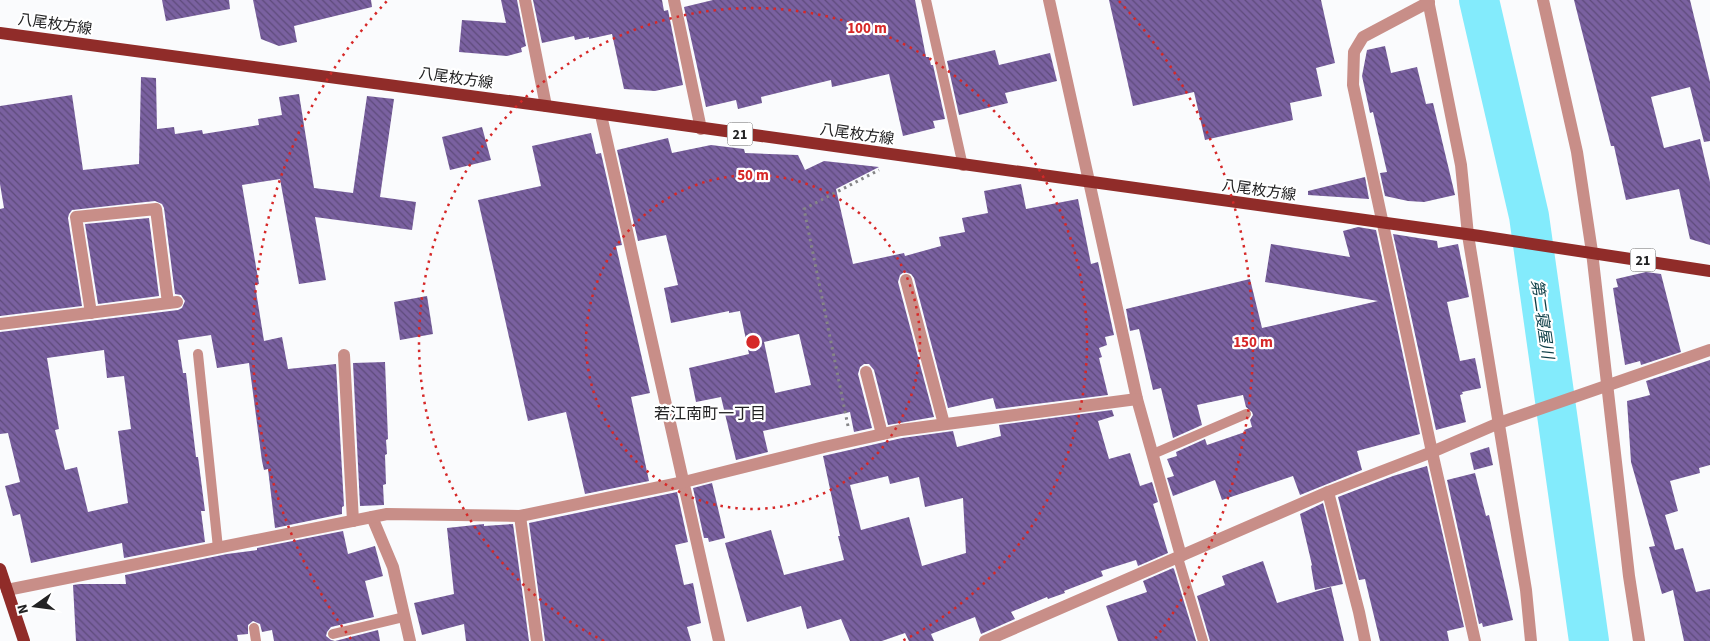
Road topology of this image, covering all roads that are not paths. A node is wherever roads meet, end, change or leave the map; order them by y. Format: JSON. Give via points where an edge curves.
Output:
{"nodes":[{"id":1,"x":525,"y":0,"type":"edge"},
{"id":2,"x":674,"y":0,"type":"edge"},
{"id":3,"x":926,"y":0,"type":"edge"},
{"id":4,"x":1050,"y":0,"type":"edge"},
{"id":5,"x":1543,"y":0,"type":"edge"},
{"id":6,"x":1428,"y":1,"type":"edge"},
{"id":7,"x":0,"y":33,"type":"edge"},
{"id":8,"x":546,"y":106,"type":"junction"},
{"id":9,"x":601,"y":115,"type":"junction"},
{"id":10,"x":701,"y":129,"type":"junction"},
{"id":11,"x":963,"y":166,"type":"junction"},
{"id":12,"x":1089,"y":183,"type":"junction"},
{"id":13,"x":1383,"y":223,"type":"junction"},
{"id":14,"x":1474,"y":236,"type":"junction"},
{"id":15,"x":1592,"y":252,"type":"junction"},
{"id":16,"x":1710,"y":271,"type":"edge"},
{"id":17,"x":906,"y":280,"type":"dead end"},
{"id":18,"x":91,"y":313,"type":"junction"},
{"id":19,"x":0,"y":324,"type":"edge"},
{"id":20,"x":1710,"y":350,"type":"edge"},
{"id":21,"x":198,"y":354,"type":"dead end"},
{"id":22,"x":344,"y":355,"type":"dead end"},
{"id":23,"x":866,"y":372,"type":"dead end"},
{"id":24,"x":1606,"y":385,"type":"junction"},
{"id":25,"x":1137,"y":398,"type":"junction"},
{"id":26,"x":1246,"y":414,"type":"dead end"},
{"id":27,"x":1498,"y":423,"type":"junction"},
{"id":28,"x":944,"y":424,"type":"junction"},
{"id":29,"x":882,"y":434,"type":"junction"},
{"id":30,"x":1432,"y":452,"type":"junction"},
{"id":31,"x":1153,"y":454,"type":"junction"},
{"id":32,"x":684,"y":482,"type":"junction"},
{"id":33,"x":1328,"y":492,"type":"junction"},
{"id":34,"x":520,"y":516,"type":"junction"},
{"id":35,"x":372,"y":517,"type":"junction"},
{"id":36,"x":353,"y":521,"type":"junction"},
{"id":37,"x":218,"y":548,"type":"junction"},
{"id":38,"x":1179,"y":557,"type":"junction"},
{"id":39,"x":1,"y":575,"type":"edge"},
{"id":40,"x":7,"y":590,"type":"junction"},
{"id":41,"x":404,"y":617,"type":"junction"},
{"id":42,"x":254,"y":628,"type":"dead end"},
{"id":43,"x":333,"y":634,"type":"dead end"},
{"id":44,"x":24,"y":641,"type":"edge"},
{"id":45,"x":256,"y":641,"type":"edge"},
{"id":46,"x":410,"y":641,"type":"edge"},
{"id":47,"x":537,"y":641,"type":"edge"},
{"id":48,"x":719,"y":641,"type":"edge"},
{"id":49,"x":985,"y":641,"type":"edge"},
{"id":50,"x":1203,"y":641,"type":"edge"},
{"id":51,"x":1365,"y":641,"type":"edge"},
{"id":52,"x":1475,"y":641,"type":"edge"},
{"id":53,"x":1531,"y":641,"type":"edge"},
{"id":54,"x":1640,"y":641,"type":"edge"}],
"edges":[{"from":1,"to":8,"type":"street"},
{"from":2,"to":10,"type":"street"},
{"from":3,"to":11,"type":"lane"},
{"from":4,"to":12,"type":"street"},
{"from":5,"to":15,"type":"street","via":[[1577,152]]},
{"from":6,"to":13,"type":"street","via":[[1363,37],[1354,52],[1353,85]]},
{"from":6,"to":14,"type":"street"},
{"from":7,"to":8,"type":"main road","name":"八尾枚方線","number":"21"},
{"from":8,"to":9,"type":"main road","name":"八尾枚方線","number":"21"},
{"from":9,"to":10,"type":"main road","name":"八尾枚方線","number":"21"},
{"from":9,"to":32,"type":"street"},
{"from":10,"to":11,"type":"main road","name":"八尾枚方線","number":"21"},
{"from":11,"to":12,"type":"main road","name":"八尾枚方線","number":"21"},
{"from":12,"to":13,"type":"main road","name":"八尾枚方線","number":"21"},
{"from":12,"to":25,"type":"street"},
{"from":13,"to":14,"type":"main road","name":"八尾枚方線","number":"21"},
{"from":13,"to":30,"type":"street"},
{"from":14,"to":15,"type":"main road","name":"八尾枚方線","number":"21"},
{"from":14,"to":27,"type":"street"},
{"from":15,"to":16,"type":"main road","name":"八尾枚方線","number":"21"},
{"from":15,"to":24,"type":"street"},
{"from":17,"to":28,"type":"street"},
{"from":18,"to":18,"type":"street","via":[[173,302],[156,209],[76,217]]},
{"from":18,"to":19,"type":"street"},
{"from":20,"to":24,"type":"street"},
{"from":21,"to":37,"type":"lane"},
{"from":22,"to":36,"type":"street"},
{"from":23,"to":29,"type":"street"},
{"from":24,"to":27,"type":"street"},
{"from":24,"to":54,"type":"street"},
{"from":25,"to":28,"type":"street"},
{"from":25,"to":31,"type":"street"},
{"from":26,"to":31,"type":"lane"},
{"from":27,"to":30,"type":"street"},
{"from":27,"to":53,"type":"street","via":[[1526,590]]},
{"from":28,"to":29,"type":"street"},
{"from":29,"to":32,"type":"street"},
{"from":30,"to":33,"type":"street"},
{"from":30,"to":52,"type":"street"},
{"from":31,"to":38,"type":"street"},
{"from":32,"to":34,"type":"street"},
{"from":32,"to":48,"type":"street"},
{"from":33,"to":38,"type":"street"},
{"from":33,"to":51,"type":"street"},
{"from":34,"to":35,"type":"street","via":[[387,514]]},
{"from":34,"to":47,"type":"street"},
{"from":35,"to":36,"type":"street"},
{"from":35,"to":41,"type":"street","via":[[393,567]]},
{"from":36,"to":37,"type":"street"},
{"from":37,"to":40,"type":"street"},
{"from":38,"to":49,"type":"street"},
{"from":38,"to":50,"type":"lane"},
{"from":39,"to":40,"type":"main road"},
{"from":40,"to":44,"type":"main road"},
{"from":41,"to":43,"type":"lane"},
{"from":41,"to":46,"type":"street"},
{"from":42,"to":45,"type":"lane"}]}
